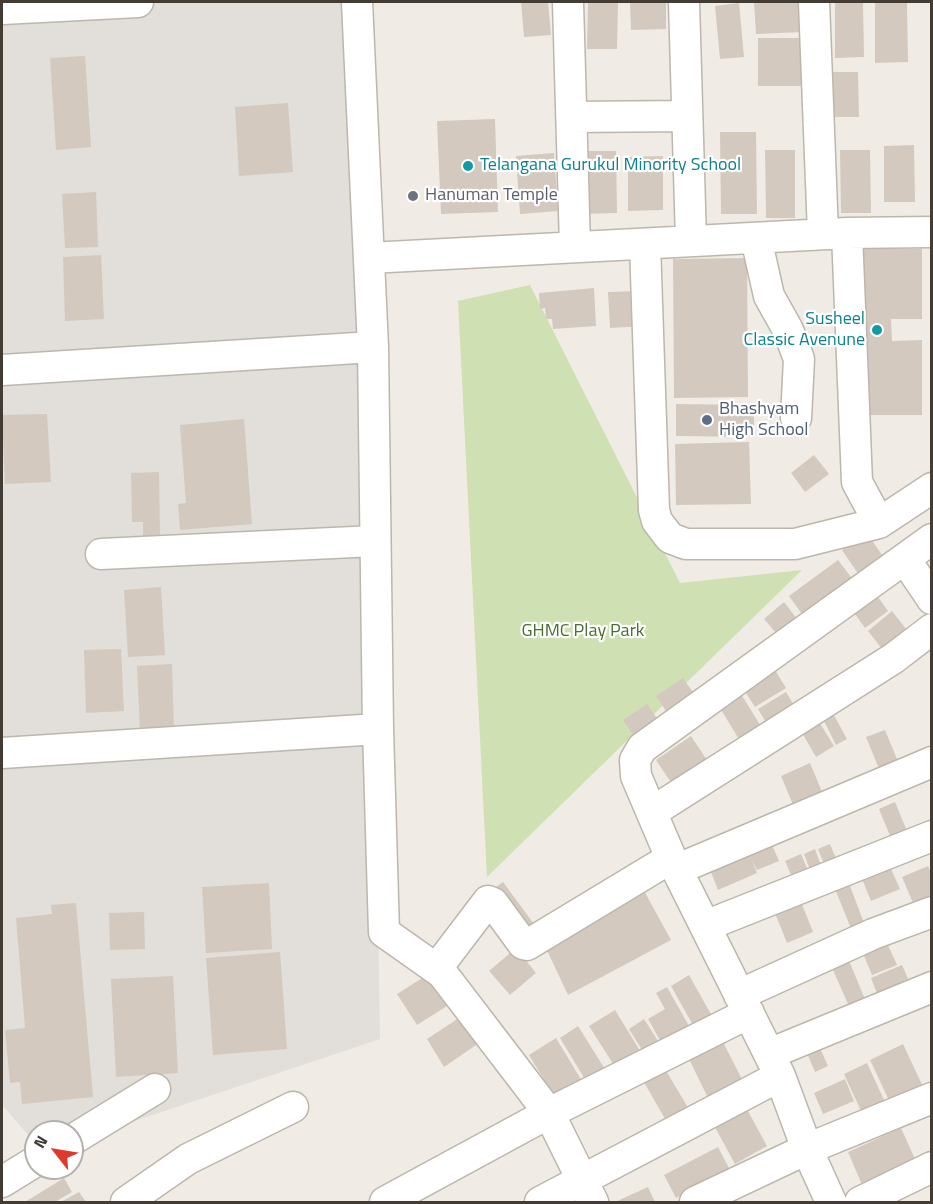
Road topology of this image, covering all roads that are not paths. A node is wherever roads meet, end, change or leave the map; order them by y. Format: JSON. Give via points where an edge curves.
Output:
{"nodes":[{"id":1,"x":138,"y":2,"type":"edge"},
{"id":2,"x":357,"y":2,"type":"edge"},
{"id":3,"x":568,"y":2,"type":"edge"},
{"id":4,"x":684,"y":2,"type":"edge"},
{"id":5,"x":814,"y":2,"type":"edge"},
{"id":6,"x":2,"y":9,"type":"edge"},
{"id":7,"x":687,"y":116,"type":"junction"},
{"id":8,"x":572,"y":117,"type":"junction"},
{"id":9,"x":932,"y":232,"type":"edge"},
{"id":10,"x":835,"y":234,"type":"junction"},
{"id":11,"x":756,"y":238,"type":"junction"},
{"id":12,"x":691,"y":241,"type":"junction"},
{"id":13,"x":645,"y":244,"type":"junction"},
{"id":14,"x":575,"y":247,"type":"junction"},
{"id":15,"x":369,"y":258,"type":"junction"},
{"id":16,"x":373,"y":347,"type":"junction"},
{"id":17,"x":2,"y":370,"type":"edge"},
{"id":18,"x":796,"y":418,"type":"dead end"},
{"id":19,"x":932,"y":488,"type":"edge"},
{"id":20,"x":879,"y":523,"type":"junction"},
{"id":21,"x":932,"y":539,"type":"edge"},
{"id":22,"x":375,"y":541,"type":"junction"},
{"id":23,"x":101,"y":554,"type":"dead end"},
{"id":24,"x":905,"y":559,"type":"junction"},
{"id":25,"x":932,"y":599,"type":"edge"},
{"id":26,"x":932,"y":629,"type":"edge"},
{"id":27,"x":378,"y":729,"type":"junction"},
{"id":28,"x":2,"y":753,"type":"edge"},
{"id":29,"x":932,"y":762,"type":"edge"},
{"id":30,"x":652,"y":812,"type":"junction"},
{"id":31,"x":932,"y":836,"type":"edge"},
{"id":32,"x":675,"y":864,"type":"junction"},
{"id":33,"x":932,"y":912,"type":"edge"},
{"id":34,"x":705,"y":926,"type":"junction"},
{"id":35,"x":436,"y":968,"type":"junction"},
{"id":36,"x":932,"y":987,"type":"edge"},
{"id":37,"x":744,"y":1004,"type":"junction"},
{"id":38,"x":774,"y":1065,"type":"junction"},
{"id":39,"x":155,"y":1089,"type":"dead end"},
{"id":40,"x":932,"y":1098,"type":"edge"},
{"id":41,"x":293,"y":1107,"type":"dead end"},
{"id":42,"x":549,"y":1113,"type":"junction"},
{"id":43,"x":84,"y":1133,"type":"edge"},
{"id":44,"x":807,"y":1149,"type":"junction"},
{"id":45,"x":932,"y":1167,"type":"edge"},
{"id":46,"x":24,"y":1168,"type":"edge"},
{"id":47,"x":2,"y":1182,"type":"edge"},
{"id":48,"x":588,"y":1191,"type":"edge"},
{"id":49,"x":126,"y":1203,"type":"edge"},
{"id":50,"x":385,"y":1203,"type":"edge"},
{"id":51,"x":540,"y":1203,"type":"edge"},
{"id":52,"x":695,"y":1203,"type":"edge"},
{"id":53,"x":831,"y":1203,"type":"edge"},
{"id":54,"x":860,"y":1203,"type":"edge"}],
"edges":[{"from":1,"to":6,"type":"street"},
{"from":2,"to":15,"type":"street"},
{"from":3,"to":8,"type":"street"},
{"from":4,"to":7,"type":"street"},
{"from":5,"to":10,"type":"street"},
{"from":7,"to":8,"type":"street"},
{"from":7,"to":12,"type":"street"},
{"from":8,"to":14,"type":"street"},
{"from":9,"to":10,"type":"street"},
{"from":10,"to":11,"type":"street"},
{"from":10,"to":20,"type":"street","via":[[857,482]]},
{"from":11,"to":12,"type":"street"},
{"from":11,"to":18,"type":"street","via":[[769,296],[799,359]]},
{"from":12,"to":13,"type":"street"},
{"from":13,"to":14,"type":"street"},
{"from":13,"to":20,"type":"street","via":[[654,510],[662,530],[686,544],[795,544]]},
{"from":14,"to":15,"type":"street"},
{"from":15,"to":16,"type":"street"},
{"from":16,"to":17,"type":"street"},
{"from":16,"to":22,"type":"street"},
{"from":19,"to":20,"type":"street"},
{"from":21,"to":24,"type":"street"},
{"from":22,"to":23,"type":"street"},
{"from":22,"to":27,"type":"street"},
{"from":24,"to":25,"type":"street"},
{"from":24,"to":30,"type":"street","via":[[642,748],[635,760],[636,776]]},
{"from":26,"to":30,"type":"street","via":[[894,658]]},
{"from":27,"to":28,"type":"street"},
{"from":27,"to":35,"type":"street","via":[[384,932]]},
{"from":29,"to":32,"type":"street"},
{"from":30,"to":32,"type":"street"},
{"from":31,"to":34,"type":"street"},
{"from":32,"to":34,"type":"street"},
{"from":32,"to":35,"type":"street","via":[[528,945],[523,944],[488,901]]},
{"from":33,"to":37,"type":"street","via":[[873,934]]},
{"from":34,"to":37,"type":"street"},
{"from":35,"to":42,"type":"street"},
{"from":36,"to":38,"type":"street"},
{"from":37,"to":38,"type":"street"},
{"from":37,"to":42,"type":"street"},
{"from":38,"to":44,"type":"street"},
{"from":38,"to":48,"type":"street"},
{"from":39,"to":43,"type":"street"},
{"from":40,"to":44,"type":"street"},
{"from":41,"to":49,"type":"street","via":[[188,1159]]},
{"from":42,"to":48,"type":"street"},
{"from":42,"to":50,"type":"street"},
{"from":44,"to":52,"type":"street"},
{"from":44,"to":53,"type":"street"},
{"from":45,"to":54,"type":"street"},
{"from":46,"to":47,"type":"street"},
{"from":48,"to":51,"type":"street"}]}
